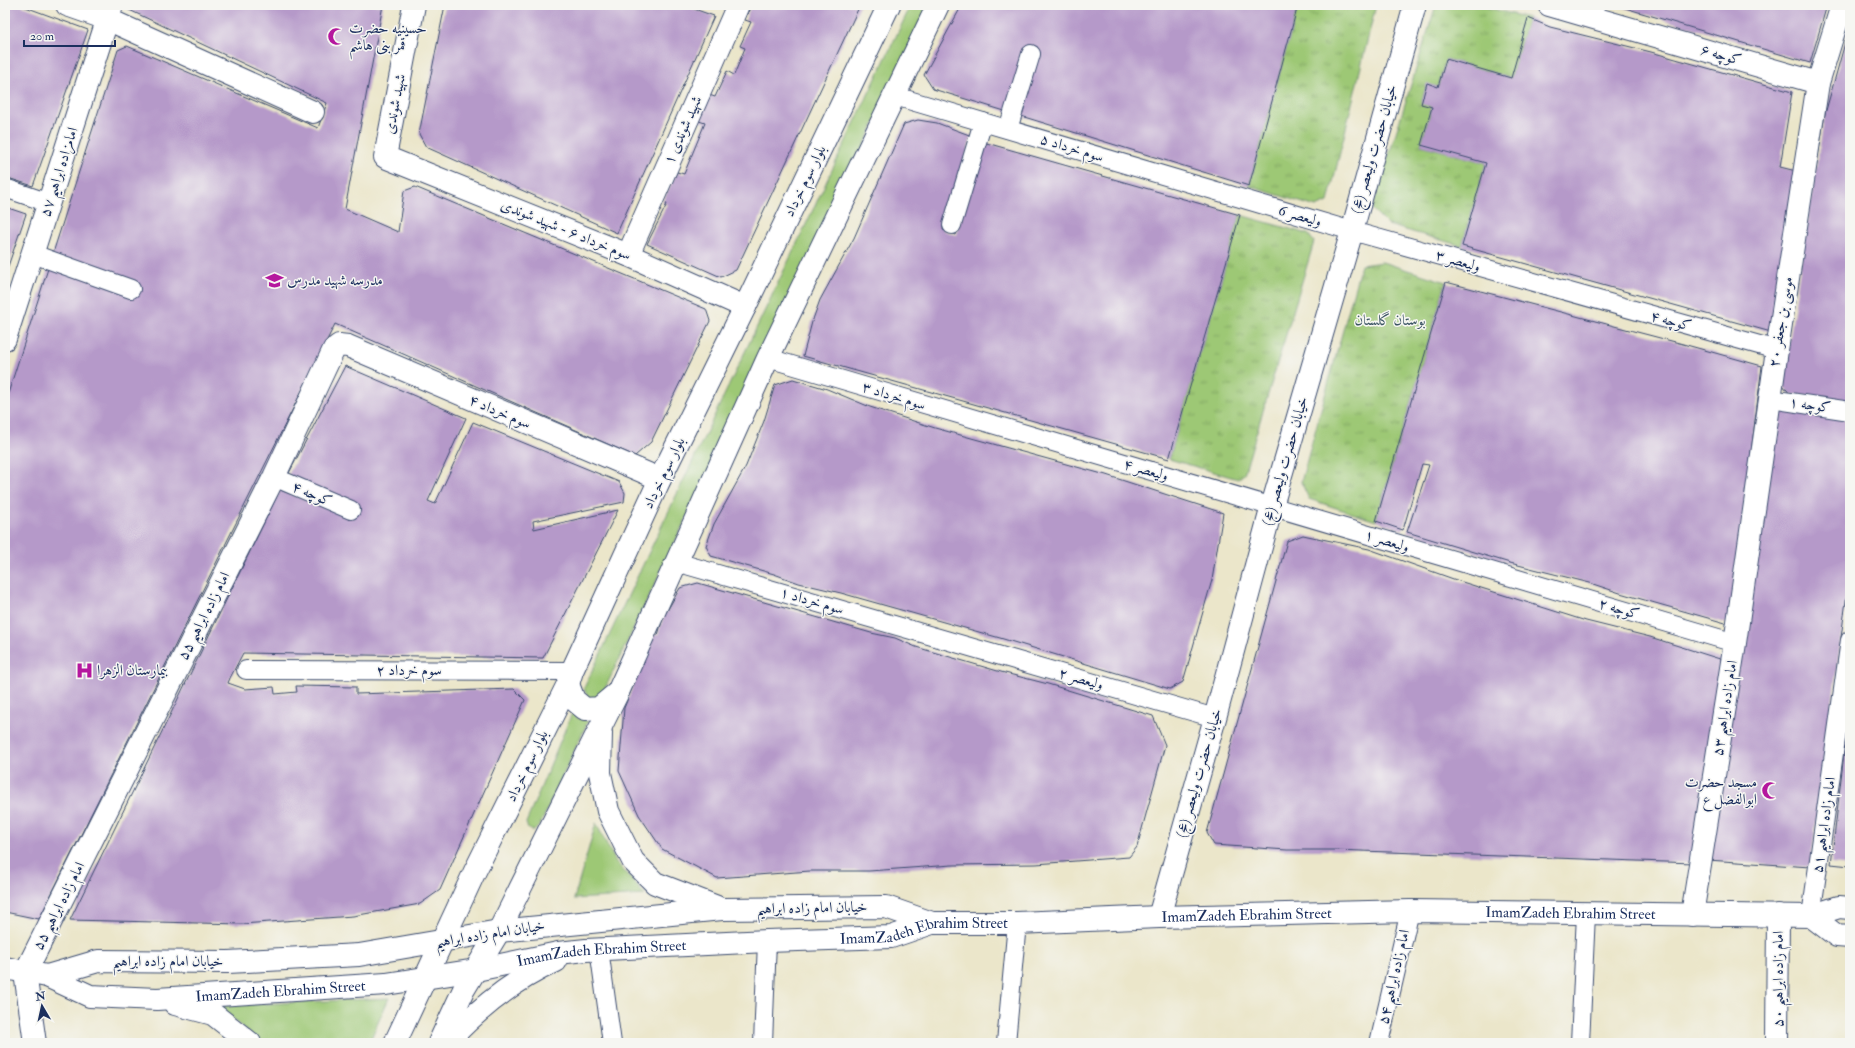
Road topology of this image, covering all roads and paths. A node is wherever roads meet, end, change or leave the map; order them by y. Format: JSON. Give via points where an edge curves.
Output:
{"nodes":[{"id":1,"x":68,"y":5,"type":"edge"},
{"id":2,"x":414,"y":5,"type":"edge"},
{"id":3,"x":889,"y":5,"type":"edge"},
{"id":4,"x":938,"y":5,"type":"edge"},
{"id":5,"x":1415,"y":5,"type":"edge"},
{"id":6,"x":1549,"y":5,"type":"edge"},
{"id":7,"x":1842,"y":5,"type":"edge"},
{"id":8,"x":731,"y":7,"type":"edge"},
{"id":9,"x":110,"y":12,"type":"edge"},
{"id":10,"x":1031,"y":54,"type":"dead end"},
{"id":11,"x":1818,"y":83,"type":"junction"},
{"id":12,"x":895,"y":96,"type":"junction"},
{"id":13,"x":313,"y":112,"type":"dead end"},
{"id":14,"x":983,"y":122,"type":"junction"},
{"id":15,"x":1008,"y":129,"type":"junction"},
{"id":16,"x":385,"y":157,"type":"joint"},
{"id":17,"x":5,"y":188,"type":"edge"},
{"id":18,"x":1249,"y":201,"type":"joint"},
{"id":19,"x":49,"y":203,"type":"junction"},
{"id":20,"x":952,"y":225,"type":"dead end"},
{"id":21,"x":1352,"y":231,"type":"junction"},
{"id":22,"x":33,"y":254,"type":"junction"},
{"id":23,"x":628,"y":255,"type":"junction"},
{"id":24,"x":131,"y":289,"type":"dead end"},
{"id":25,"x":1565,"y":292,"type":"joint"},
{"id":26,"x":745,"y":307,"type":"junction"},
{"id":27,"x":5,"y":338,"type":"edge"},
{"id":28,"x":339,"y":345,"type":"joint"},
{"id":29,"x":1777,"y":350,"type":"junction"},
{"id":30,"x":768,"y":358,"type":"junction"},
{"id":31,"x":1770,"y":399,"type":"junction"},
{"id":32,"x":1850,"y":411,"type":"edge"},
{"id":33,"x":1020,"y":433,"type":"joint"},
{"id":34,"x":274,"y":477,"type":"junction"},
{"id":35,"x":660,"y":479,"type":"junction"},
{"id":36,"x":1272,"y":506,"type":"junction"},
{"id":37,"x":351,"y":510,"type":"dead end"},
{"id":38,"x":676,"y":562,"type":"junction"},
{"id":39,"x":1503,"y":575,"type":"joint"},
{"id":40,"x":947,"y":640,"type":"joint"},
{"id":41,"x":1850,"y":640,"type":"edge"},
{"id":42,"x":1735,"y":643,"type":"junction"},
{"id":43,"x":246,"y":670,"type":"dead end"},
{"id":44,"x":570,"y":678,"type":"junction"},
{"id":45,"x":618,"y":692,"type":"junction"},
{"id":46,"x":1215,"y":718,"type":"junction"},
{"id":47,"x":601,"y":726,"type":"junction"},
{"id":48,"x":1850,"y":908,"type":"edge"},
{"id":49,"x":722,"y":909,"type":"junction"},
{"id":50,"x":1410,"y":911,"type":"junction"},
{"id":51,"x":1586,"y":914,"type":"junction"},
{"id":52,"x":1692,"y":915,"type":"junction"},
{"id":53,"x":1778,"y":915,"type":"junction"},
{"id":54,"x":1811,"y":916,"type":"junction"},
{"id":55,"x":1159,"y":917,"type":"junction"},
{"id":56,"x":932,"y":923,"type":"junction"},
{"id":57,"x":1017,"y":923,"type":"junction"},
{"id":58,"x":499,"y":931,"type":"junction"},
{"id":59,"x":1850,"y":937,"type":"edge"},
{"id":60,"x":767,"y":941,"type":"junction"},
{"id":61,"x":442,"y":942,"type":"junction"},
{"id":62,"x":593,"y":950,"type":"junction"},
{"id":63,"x":15,"y":970,"type":"edge"},
{"id":64,"x":476,"y":970,"type":"junction"},
{"id":65,"x":47,"y":976,"type":"junction"},
{"id":66,"x":426,"y":976,"type":"junction"},
{"id":67,"x":157,"y":999,"type":"junction"},
{"id":68,"x":35,"y":1043,"type":"edge"},
{"id":69,"x":250,"y":1043,"type":"edge"},
{"id":70,"x":395,"y":1043,"type":"edge"},
{"id":71,"x":439,"y":1043,"type":"edge"},
{"id":72,"x":446,"y":1043,"type":"edge"},
{"id":73,"x":612,"y":1043,"type":"edge"},
{"id":74,"x":763,"y":1043,"type":"edge"},
{"id":75,"x":1006,"y":1043,"type":"edge"},
{"id":76,"x":1379,"y":1043,"type":"edge"},
{"id":77,"x":1580,"y":1043,"type":"edge"},
{"id":78,"x":1777,"y":1043,"type":"edge"}],
"edges":[{"from":1,"to":9,"type":"main road"},
{"from":2,"to":16,"type":"main road","name":"شهید شوندی"},
{"from":3,"to":26,"type":"main road","name":"بلوار سوم خرداد"},
{"from":4,"to":12,"type":"main road"},
{"from":5,"to":21,"type":"main road","name":"خیابان حضرت ولیعصر (عج)"},
{"from":6,"to":11,"type":"main road","name":"کوچه ۶"},
{"from":7,"to":11,"type":"main road","name":"موسی بن جعفر ۲۰"},
{"from":8,"to":23,"type":"main road","name":"شهید شوندی ۱"},
{"from":9,"to":13,"type":"main road"},
{"from":9,"to":19,"type":"main road","name":"امامزاده ابراهیم ۵۷"},
{"from":10,"to":15,"type":"lane"},
{"from":11,"to":29,"type":"main road","name":"موسی بن جعفر ۲۰"},
{"from":12,"to":14,"type":"lane","name":"سوم خرداد ۵"},
{"from":12,"to":30,"type":"main road"},
{"from":14,"to":15,"type":"lane","name":"سوم خرداد ۵"},
{"from":14,"to":20,"type":"lane"},
{"from":15,"to":18,"type":"lane","name":"سوم خرداد ۵"},
{"from":16,"to":23,"type":"main road","name":"سوم خرداد ۶ - شهید شوندی"},
{"from":17,"to":19,"type":"lane"},
{"from":18,"to":21,"type":"lane","name":"ولیعصر 6"},
{"from":19,"to":22,"type":"main road","name":"امامزاده ابراهیم ۵۷"},
{"from":21,"to":25,"type":"lane","name":"ولیعصر ۳"},
{"from":21,"to":36,"type":"main road","name":"خیابان حضرت ولیعصر (عج)"},
{"from":22,"to":24,"type":"lane"},
{"from":22,"to":27,"type":"main road","name":"امامزاده ابراهیم ۵۷"},
{"from":23,"to":26,"type":"main road","name":"سوم خرداد ۶ - شهید شوندی"},
{"from":25,"to":29,"type":"lane","name":"کوچه ۴"},
{"from":26,"to":35,"type":"main road","name":"بلوار سوم خرداد"},
{"from":28,"to":34,"type":"main road","name":"امام زاده ابراهیم ۵۵","via":[[334,349]]},
{"from":28,"to":35,"type":"main road","name":"سوم خرداد ۴","via":[[348,346]]},
{"from":29,"to":31,"type":"main road","name":"موسی بن جعفر ۲۰"},
{"from":30,"to":33,"type":"lane","name":"سوم خرداد ۳"},
{"from":30,"to":38,"type":"main road"},
{"from":31,"to":32,"type":"lane","name":"کوچه ۱"},
{"from":31,"to":42,"type":"main road","name":"موسی بن جعفر ۲۰"},
{"from":33,"to":36,"type":"lane","name":"ولیعصر ۴"},
{"from":34,"to":37,"type":"lane","name":"کوچه ۴"},
{"from":34,"to":63,"type":"main road","name":"امام زاده ابراهیم ۵۵"},
{"from":35,"to":44,"type":"main road","name":"بلوار سوم خرداد"},
{"from":36,"to":39,"type":"lane","name":"ولیعصر ۱"},
{"from":36,"to":46,"type":"main road","name":"خیابان حضرت ولیعصر (عج)"},
{"from":38,"to":40,"type":"lane","name":"سوم خرداد ۱"},
{"from":38,"to":45,"type":"main road"},
{"from":39,"to":42,"type":"lane","name":"کوچه ۲"},
{"from":40,"to":46,"type":"lane","name":"ولیعصر ۲"},
{"from":41,"to":54,"type":"lane","name":"امام زاده ابراهیم ۵۱"},
{"from":42,"to":52,"type":"main road","name":"امام زاده ابراهیم ۵۳"},
{"from":43,"to":44,"type":"lane","name":"سوم خرداد ۲"},
{"from":44,"to":45,"type":"main road","via":[[574,700],[585,709],[599,708]]},
{"from":44,"to":61,"type":"main road","name":"بلوار سوم خرداد"},
{"from":45,"to":47,"type":"main road"},
{"from":46,"to":55,"type":"main road","name":"خیابان حضرت ولیعصر (عج)"},
{"from":47,"to":49,"type":"main road","via":[[600,773],[608,811],[633,861],[655,883]]},
{"from":47,"to":58,"type":"main road"},
{"from":48,"to":54,"type":"main road","name":"ImamZadeh Ebrahim Street","via":[[1839,907]]},
{"from":49,"to":56,"type":"main road","name":"خیابان امام زاده ابراهیم","via":[[886,907]]},
{"from":49,"to":58,"type":"main road","name":"خیابان امام زاده ابراهیم"},
{"from":50,"to":51,"type":"main road","name":"ImamZadeh Ebrahim Street"},
{"from":50,"to":55,"type":"main road","name":"ImamZadeh Ebrahim Street"},
{"from":50,"to":76,"type":"lane","name":"امام زاده ابراهیم ۵۴"},
{"from":51,"to":52,"type":"main road","name":"ImamZadeh Ebrahim Street"},
{"from":51,"to":77,"type":"lane"},
{"from":52,"to":53,"type":"main road","name":"ImamZadeh Ebrahim Street"},
{"from":53,"to":54,"type":"main road","name":"ImamZadeh Ebrahim Street"},
{"from":53,"to":78,"type":"main road","name":"امام زاده ابراهیم ۵۰"},
{"from":54,"to":59,"type":"main road","via":[[1837,936]]},
{"from":55,"to":57,"type":"main road","name":"ImamZadeh Ebrahim Street"},
{"from":56,"to":57,"type":"main road","name":"ImamZadeh Ebrahim Street"},
{"from":56,"to":60,"type":"main road","name":"ImamZadeh Ebrahim Street","via":[[890,937]]},
{"from":57,"to":75,"type":"lane"},
{"from":58,"to":61,"type":"main road","name":"خیابان امام زاده ابراهیم"},
{"from":58,"to":64,"type":"main road"},
{"from":60,"to":62,"type":"main road","name":"ImamZadeh Ebrahim Street"},
{"from":60,"to":74,"type":"lane"},
{"from":61,"to":65,"type":"main road","name":"خیابان امام زاده ابراهیم","via":[[359,955],[228,962],[98,961]]},
{"from":61,"to":66,"type":"main road","name":"بلوار سوم خرداد"},
{"from":62,"to":64,"type":"main road","name":"ImamZadeh Ebrahim Street","via":[[558,953]]},
{"from":62,"to":72,"type":"main road","via":[[555,961],[494,997]]},
{"from":62,"to":73,"type":"lane"},
{"from":63,"to":65,"type":"main road","name":"ImamZadeh Ebrahim Street"},
{"from":63,"to":68,"type":"main road"},
{"from":64,"to":66,"type":"main road","name":"ImamZadeh Ebrahim Street"},
{"from":64,"to":71,"type":"main road","via":[[464,989]]},
{"from":65,"to":67,"type":"main road","name":"ImamZadeh Ebrahim Street","via":[[90,996]]},
{"from":66,"to":67,"type":"main road","name":"ImamZadeh Ebrahim Street","via":[[386,984]]},
{"from":66,"to":70,"type":"main road","name":"بلوار سوم خرداد"},
{"from":67,"to":69,"type":"main road","via":[[213,1014]]}]}
